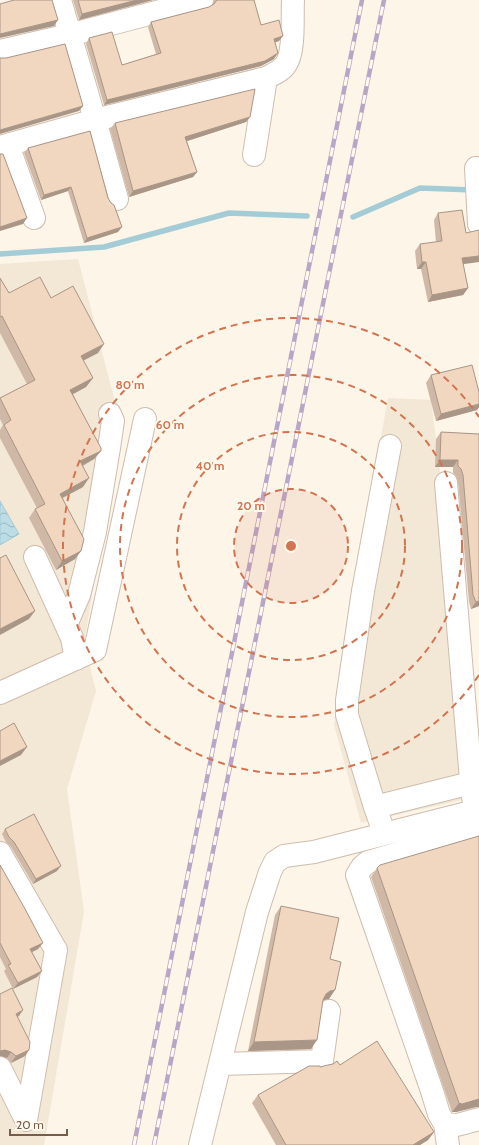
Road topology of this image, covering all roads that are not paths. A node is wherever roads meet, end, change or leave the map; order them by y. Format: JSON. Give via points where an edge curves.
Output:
{"nodes":[{"id":1,"x":60,"y":0,"type":"edge"},
{"id":2,"x":202,"y":0,"type":"edge"},
{"id":3,"x":293,"y":0,"type":"edge"},
{"id":4,"x":69,"y":35,"type":"junction"},
{"id":5,"x":0,"y":51,"type":"edge"},
{"id":6,"x":266,"y":78,"type":"junction"},
{"id":7,"x":95,"y":120,"type":"junction"},
{"id":8,"x":4,"y":146,"type":"edge"},
{"id":9,"x":254,"y":154,"type":"dead end"},
{"id":10,"x":476,"y":168,"type":"dead end"},
{"id":11,"x":117,"y":199,"type":"dead end"},
{"id":12,"x":34,"y":218,"type":"dead end"},
{"id":13,"x":479,"y":220,"type":"edge"},
{"id":14,"x":110,"y":414,"type":"dead end"},
{"id":15,"x":145,"y":418,"type":"dead end"},
{"id":16,"x":390,"y":446,"type":"dead end"},
{"id":17,"x":446,"y":483,"type":"dead end"},
{"id":18,"x":35,"y":557,"type":"dead end"},
{"id":19,"x":66,"y":625,"type":"junction"},
{"id":20,"x":76,"y":659,"type":"junction"},
{"id":21,"x":0,"y":693,"type":"edge"},
{"id":22,"x":471,"y":783,"type":"junction"},
{"id":23,"x":375,"y":807,"type":"junction"},
{"id":24,"x":478,"y":817,"type":"edge"},
{"id":25,"x":404,"y":829,"type":"junction"},
{"id":26,"x":378,"y":835,"type":"junction"},
{"id":27,"x":408,"y":850,"type":"junction"},
{"id":28,"x":0,"y":853,"type":"edge"},
{"id":29,"x":377,"y":860,"type":"junction"},
{"id":30,"x":329,"y":1011,"type":"dead end"},
{"id":31,"x":220,"y":1064,"type":"junction"},
{"id":32,"x":0,"y":1068,"type":"edge"},
{"id":33,"x":479,"y":1119,"type":"edge"},
{"id":34,"x":445,"y":1124,"type":"junction"},
{"id":35,"x":200,"y":1145,"type":"edge"},
{"id":36,"x":448,"y":1145,"type":"edge"}],
"edges":[{"from":1,"to":4,"type":"street"},
{"from":2,"to":4,"type":"street"},
{"from":3,"to":6,"type":"street","via":[[292,48],[289,59],[283,69]]},
{"from":4,"to":5,"type":"street"},
{"from":4,"to":7,"type":"street"},
{"from":6,"to":7,"type":"street"},
{"from":6,"to":9,"type":"street"},
{"from":7,"to":8,"type":"street"},
{"from":7,"to":11,"type":"street"},
{"from":8,"to":12,"type":"street"},
{"from":10,"to":13,"type":"street"},
{"from":14,"to":19,"type":"street","via":[[113,421],[95,532],[79,595]]},
{"from":15,"to":20,"type":"street","via":[[95,650]]},
{"from":16,"to":23,"type":"street","via":[[363,590],[347,700],[348,716]]},
{"from":17,"to":22,"type":"street"},
{"from":18,"to":19,"type":"street"},
{"from":19,"to":20,"type":"street","via":[[72,638]]},
{"from":20,"to":21,"type":"street"},
{"from":22,"to":23,"type":"street"},
{"from":22,"to":24,"type":"street"},
{"from":23,"to":26,"type":"street","via":[[381,824]]},
{"from":24,"to":25,"type":"street"},
{"from":24,"to":27,"type":"street"},
{"from":25,"to":26,"type":"street"},
{"from":25,"to":27,"type":"street"},
{"from":26,"to":29,"type":"street"},
{"from":26,"to":31,"type":"street","via":[[314,852],[284,856],[275,862],[257,912]]},
{"from":27,"to":29,"type":"street"},
{"from":28,"to":32,"type":"street","via":[[56,950],[26,1120]]},
{"from":29,"to":34,"type":"street","via":[[368,862],[357,875],[439,1114]]},
{"from":30,"to":31,"type":"street","via":[[322,1061]]},
{"from":31,"to":35,"type":"street"},
{"from":33,"to":34,"type":"street","via":[[457,1125]]},
{"from":34,"to":36,"type":"street"}]}
